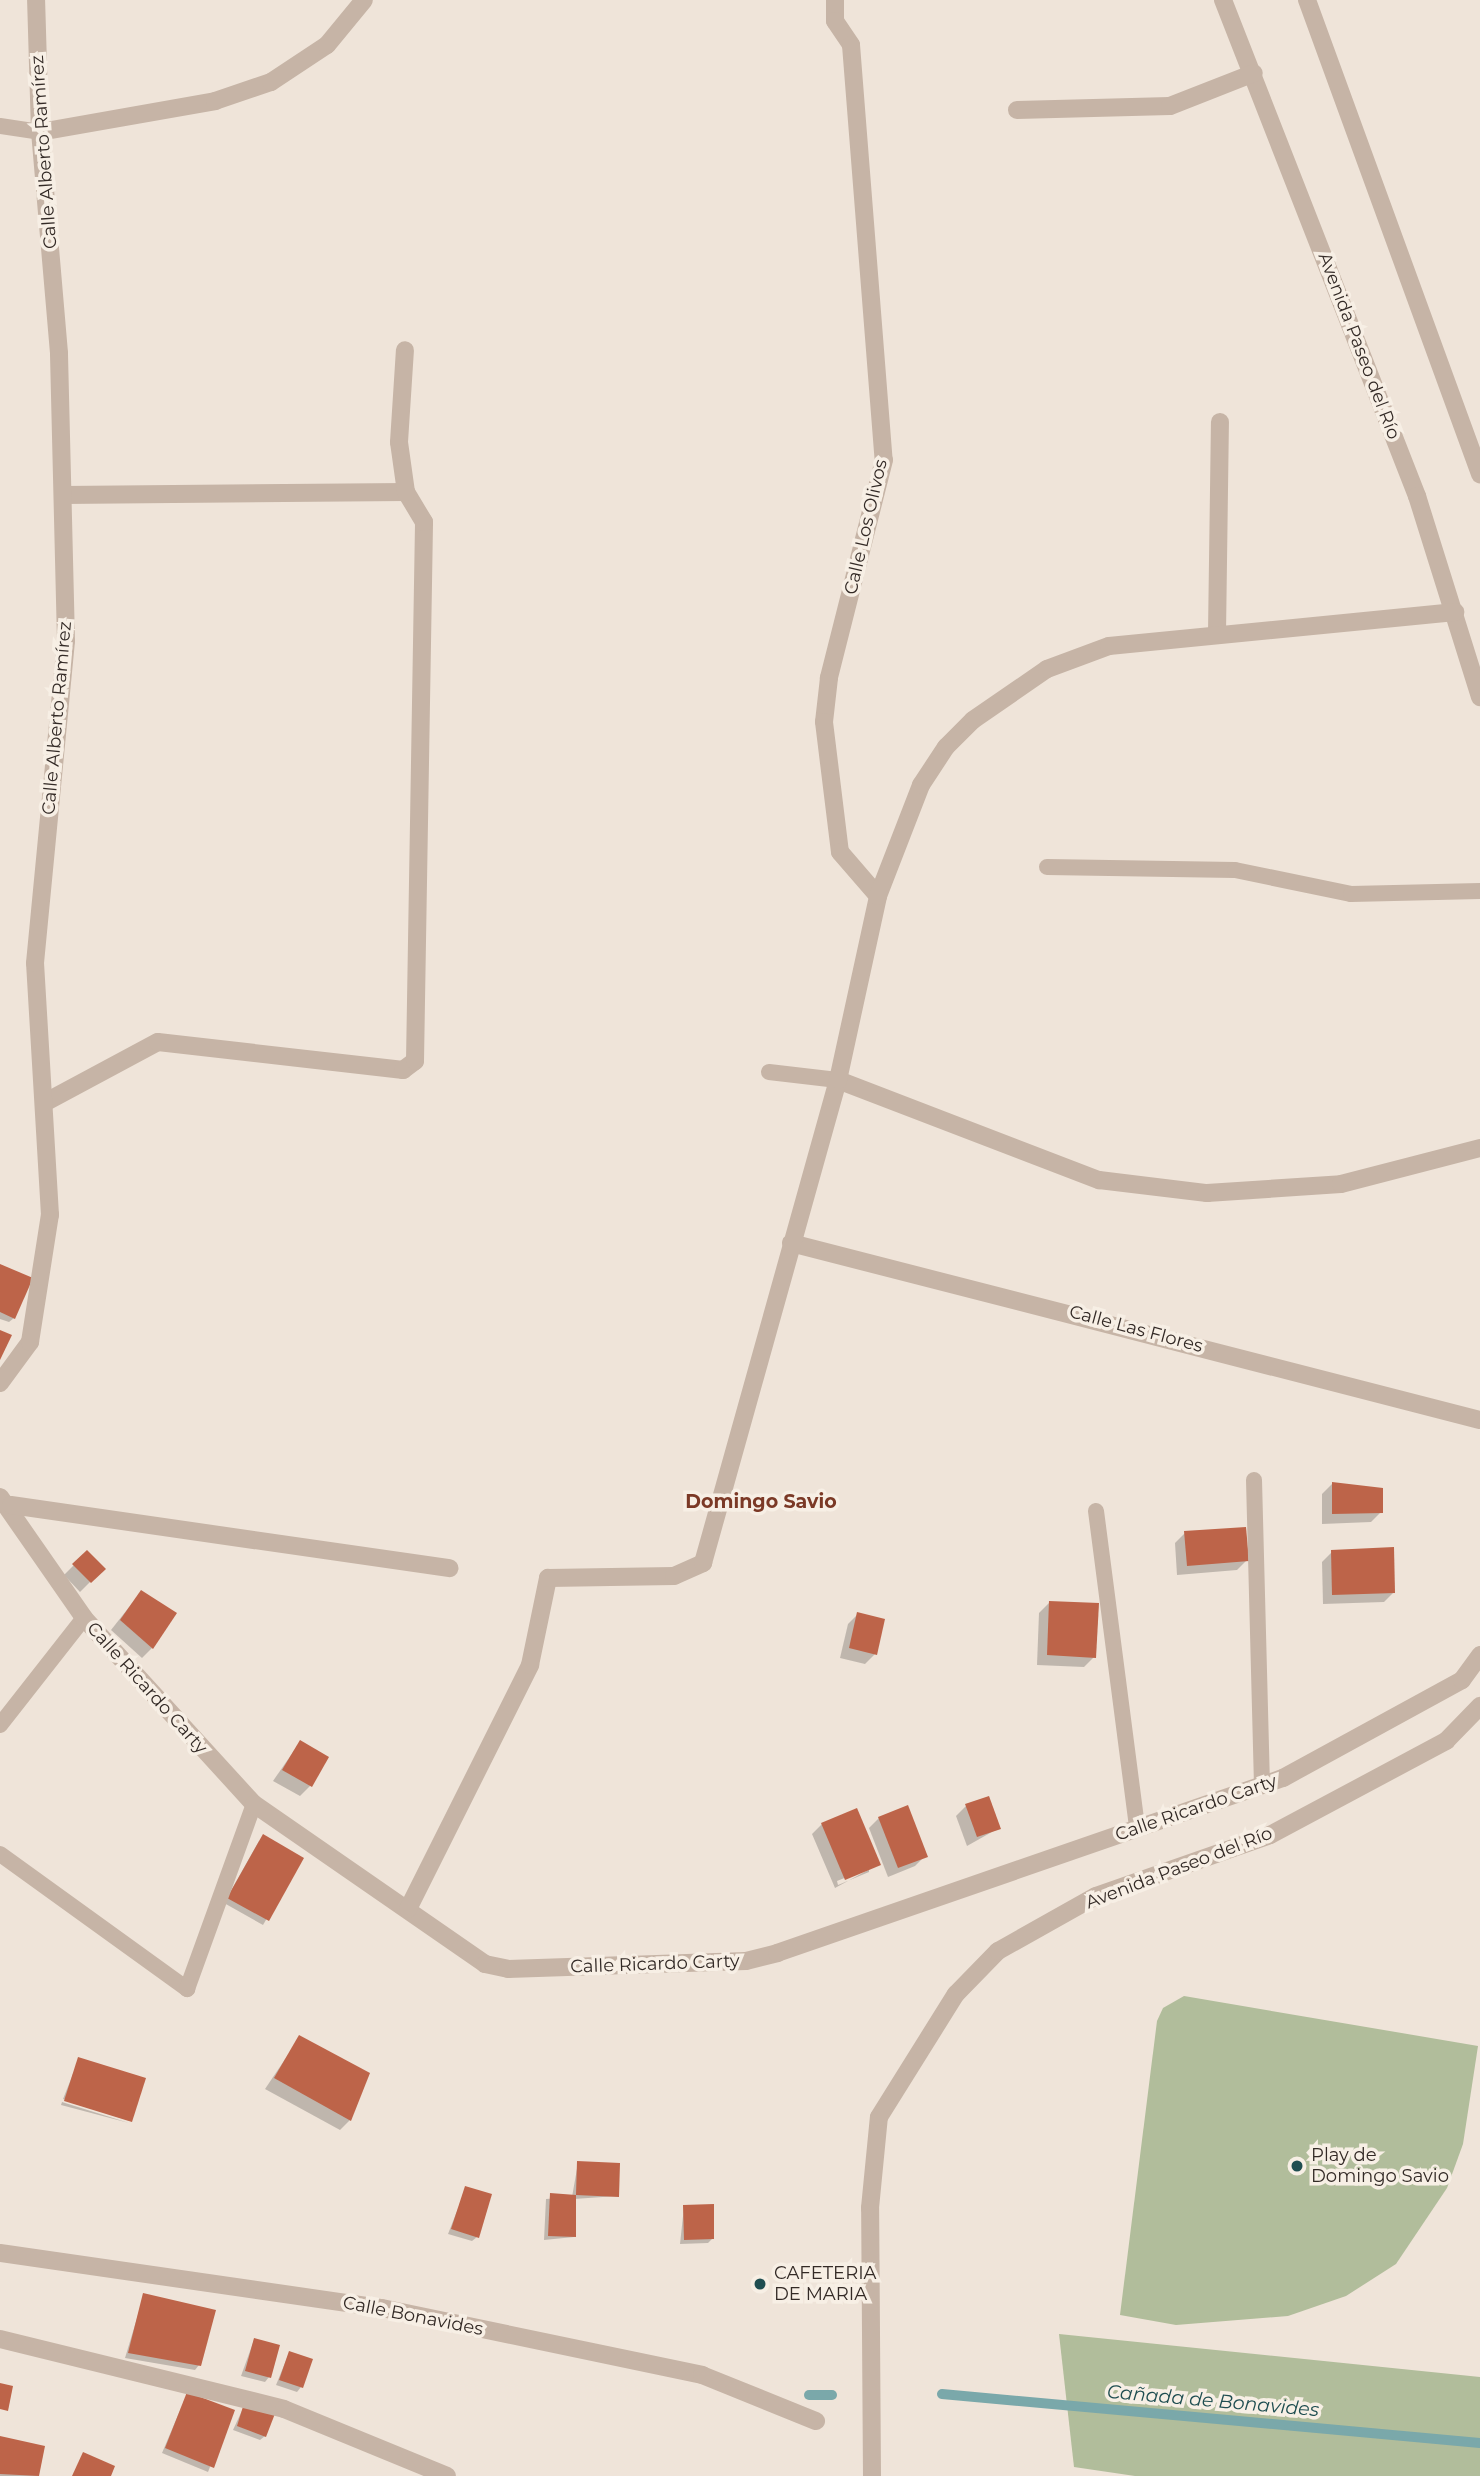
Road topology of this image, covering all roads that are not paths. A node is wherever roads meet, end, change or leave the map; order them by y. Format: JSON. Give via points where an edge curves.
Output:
{"nodes":[{"id":1,"x":36,"y":0,"type":"edge"},
{"id":2,"x":364,"y":0,"type":"edge"},
{"id":3,"x":835,"y":0,"type":"edge"},
{"id":4,"x":1223,"y":0,"type":"edge"},
{"id":5,"x":1307,"y":0,"type":"edge"},
{"id":6,"x":1254,"y":73,"type":"junction"},
{"id":7,"x":1017,"y":110,"type":"dead end"},
{"id":8,"x":0,"y":126,"type":"edge"},
{"id":9,"x":40,"y":132,"type":"junction"},
{"id":10,"x":405,"y":350,"type":"dead end"},
{"id":11,"x":1220,"y":422,"type":"dead end"},
{"id":12,"x":1480,"y":474,"type":"edge"},
{"id":13,"x":406,"y":492,"type":"junction"},
{"id":14,"x":63,"y":495,"type":"junction"},
{"id":15,"x":1455,"y":612,"type":"junction"},
{"id":16,"x":1217,"y":633,"type":"junction"},
{"id":17,"x":1480,"y":697,"type":"edge"},
{"id":18,"x":1047,"y":867,"type":"dead end"},
{"id":19,"x":1480,"y":891,"type":"edge"},
{"id":20,"x":878,"y":896,"type":"junction"},
{"id":21,"x":769,"y":1072,"type":"dead end"},
{"id":22,"x":838,"y":1080,"type":"junction"},
{"id":23,"x":44,"y":1103,"type":"junction"},
{"id":24,"x":1480,"y":1148,"type":"edge"},
{"id":25,"x":791,"y":1243,"type":"junction"},
{"id":26,"x":0,"y":1383,"type":"edge"},
{"id":27,"x":1480,"y":1420,"type":"edge"},
{"id":28,"x":1254,"y":1480,"type":"dead end"},
{"id":29,"x":6,"y":1501,"type":"edge"},
{"id":30,"x":1096,"y":1511,"type":"dead end"},
{"id":31,"x":450,"y":1568,"type":"dead end"},
{"id":32,"x":84,"y":1618,"type":"junction"},
{"id":33,"x":1480,"y":1655,"type":"edge"},
{"id":34,"x":1480,"y":1706,"type":"edge"},
{"id":35,"x":0,"y":1725,"type":"edge"},
{"id":36,"x":1262,"y":1785,"type":"junction"},
{"id":37,"x":254,"y":1804,"type":"junction"},
{"id":38,"x":1137,"y":1828,"type":"junction"},
{"id":39,"x":0,"y":1854,"type":"edge"},
{"id":40,"x":408,"y":1909,"type":"junction"},
{"id":41,"x":0,"y":2253,"type":"edge"},
{"id":42,"x":0,"y":2339,"type":"edge"},
{"id":43,"x":816,"y":2421,"type":"dead end"},
{"id":44,"x":447,"y":2476,"type":"edge"},
{"id":45,"x":872,"y":2476,"type":"edge"}],
"edges":[{"from":1,"to":9,"type":"street","name":"Calle Alberto Ramírez"},
{"from":2,"to":9,"type":"street","via":[[327,45],[271,82],[215,102]]},
{"from":3,"to":20,"type":"street","name":"Calle Los Olivos","via":[[835,21],[851,45],[884,460],[829,678],[824,722],[840,852]]},
{"from":4,"to":6,"type":"street","name":"Avenida Paseo del Río"},
{"from":5,"to":12,"type":"street"},
{"from":6,"to":7,"type":"street","via":[[1170,106]]},
{"from":6,"to":15,"type":"street","name":"Avenida Paseo del Río","via":[[1417,496]]},
{"from":8,"to":9,"type":"lane"},
{"from":9,"to":14,"type":"street","name":"Calle Alberto Ramírez","via":[[60,353]]},
{"from":10,"to":13,"type":"street","via":[[399,442]]},
{"from":11,"to":16,"type":"street"},
{"from":13,"to":14,"type":"street"},
{"from":13,"to":23,"type":"street","via":[[424,522],[415,1061],[402,1070],[158,1042]]},
{"from":14,"to":23,"type":"street","name":"Calle Alberto Ramírez","via":[[66,641],[35,962]]},
{"from":15,"to":16,"type":"street"},
{"from":15,"to":17,"type":"street","name":"Avenida Paseo del Río"},
{"from":16,"to":20,"type":"street","via":[[1109,646],[1047,669],[973,720],[921,785]]},
{"from":18,"to":19,"type":"lane","via":[[1235,870],[1352,894]]},
{"from":20,"to":22,"type":"street"},
{"from":21,"to":22,"type":"lane"},
{"from":22,"to":24,"type":"street","via":[[1099,1180],[1207,1193],[1341,1185]]},
{"from":22,"to":25,"type":"street"},
{"from":23,"to":26,"type":"street","name":"Calle Alberto Ramírez","via":[[50,1215],[30,1342]]},
{"from":25,"to":27,"type":"street","name":"Calle Las Flores"},
{"from":25,"to":40,"type":"street","via":[[703,1563],[674,1576],[548,1578],[530,1665]]},
{"from":28,"to":36,"type":"lane"},
{"from":29,"to":31,"type":"street"},
{"from":29,"to":32,"type":"street","name":"Calle Ricardo Carty"},
{"from":30,"to":38,"type":"lane"},
{"from":32,"to":35,"type":"lane"},
{"from":32,"to":37,"type":"street","name":"Calle Ricardo Carty"},
{"from":33,"to":36,"type":"street","name":"Calle Ricardo Carty","via":[[1462,1680],[1403,1716]]},
{"from":34,"to":45,"type":"street","name":"Avenida Paseo del Río","via":[[1446,1741],[1270,1835],[1096,1896],[998,1951],[956,1994],[879,2117],[870,2207]]},
{"from":36,"to":38,"type":"street","name":"Calle Ricardo Carty"},
{"from":37,"to":39,"type":"lane","via":[[187,1989]]},
{"from":37,"to":40,"type":"street","name":"Calle Ricardo Carty"},
{"from":38,"to":40,"type":"street","name":"Calle Ricardo Carty","via":[[746,1961],[508,1969],[485,1964]]},
{"from":41,"to":43,"type":"street","name":"Calle Bonavides","via":[[395,2311],[702,2375]]},
{"from":42,"to":44,"type":"street","via":[[284,2409]]}]}
